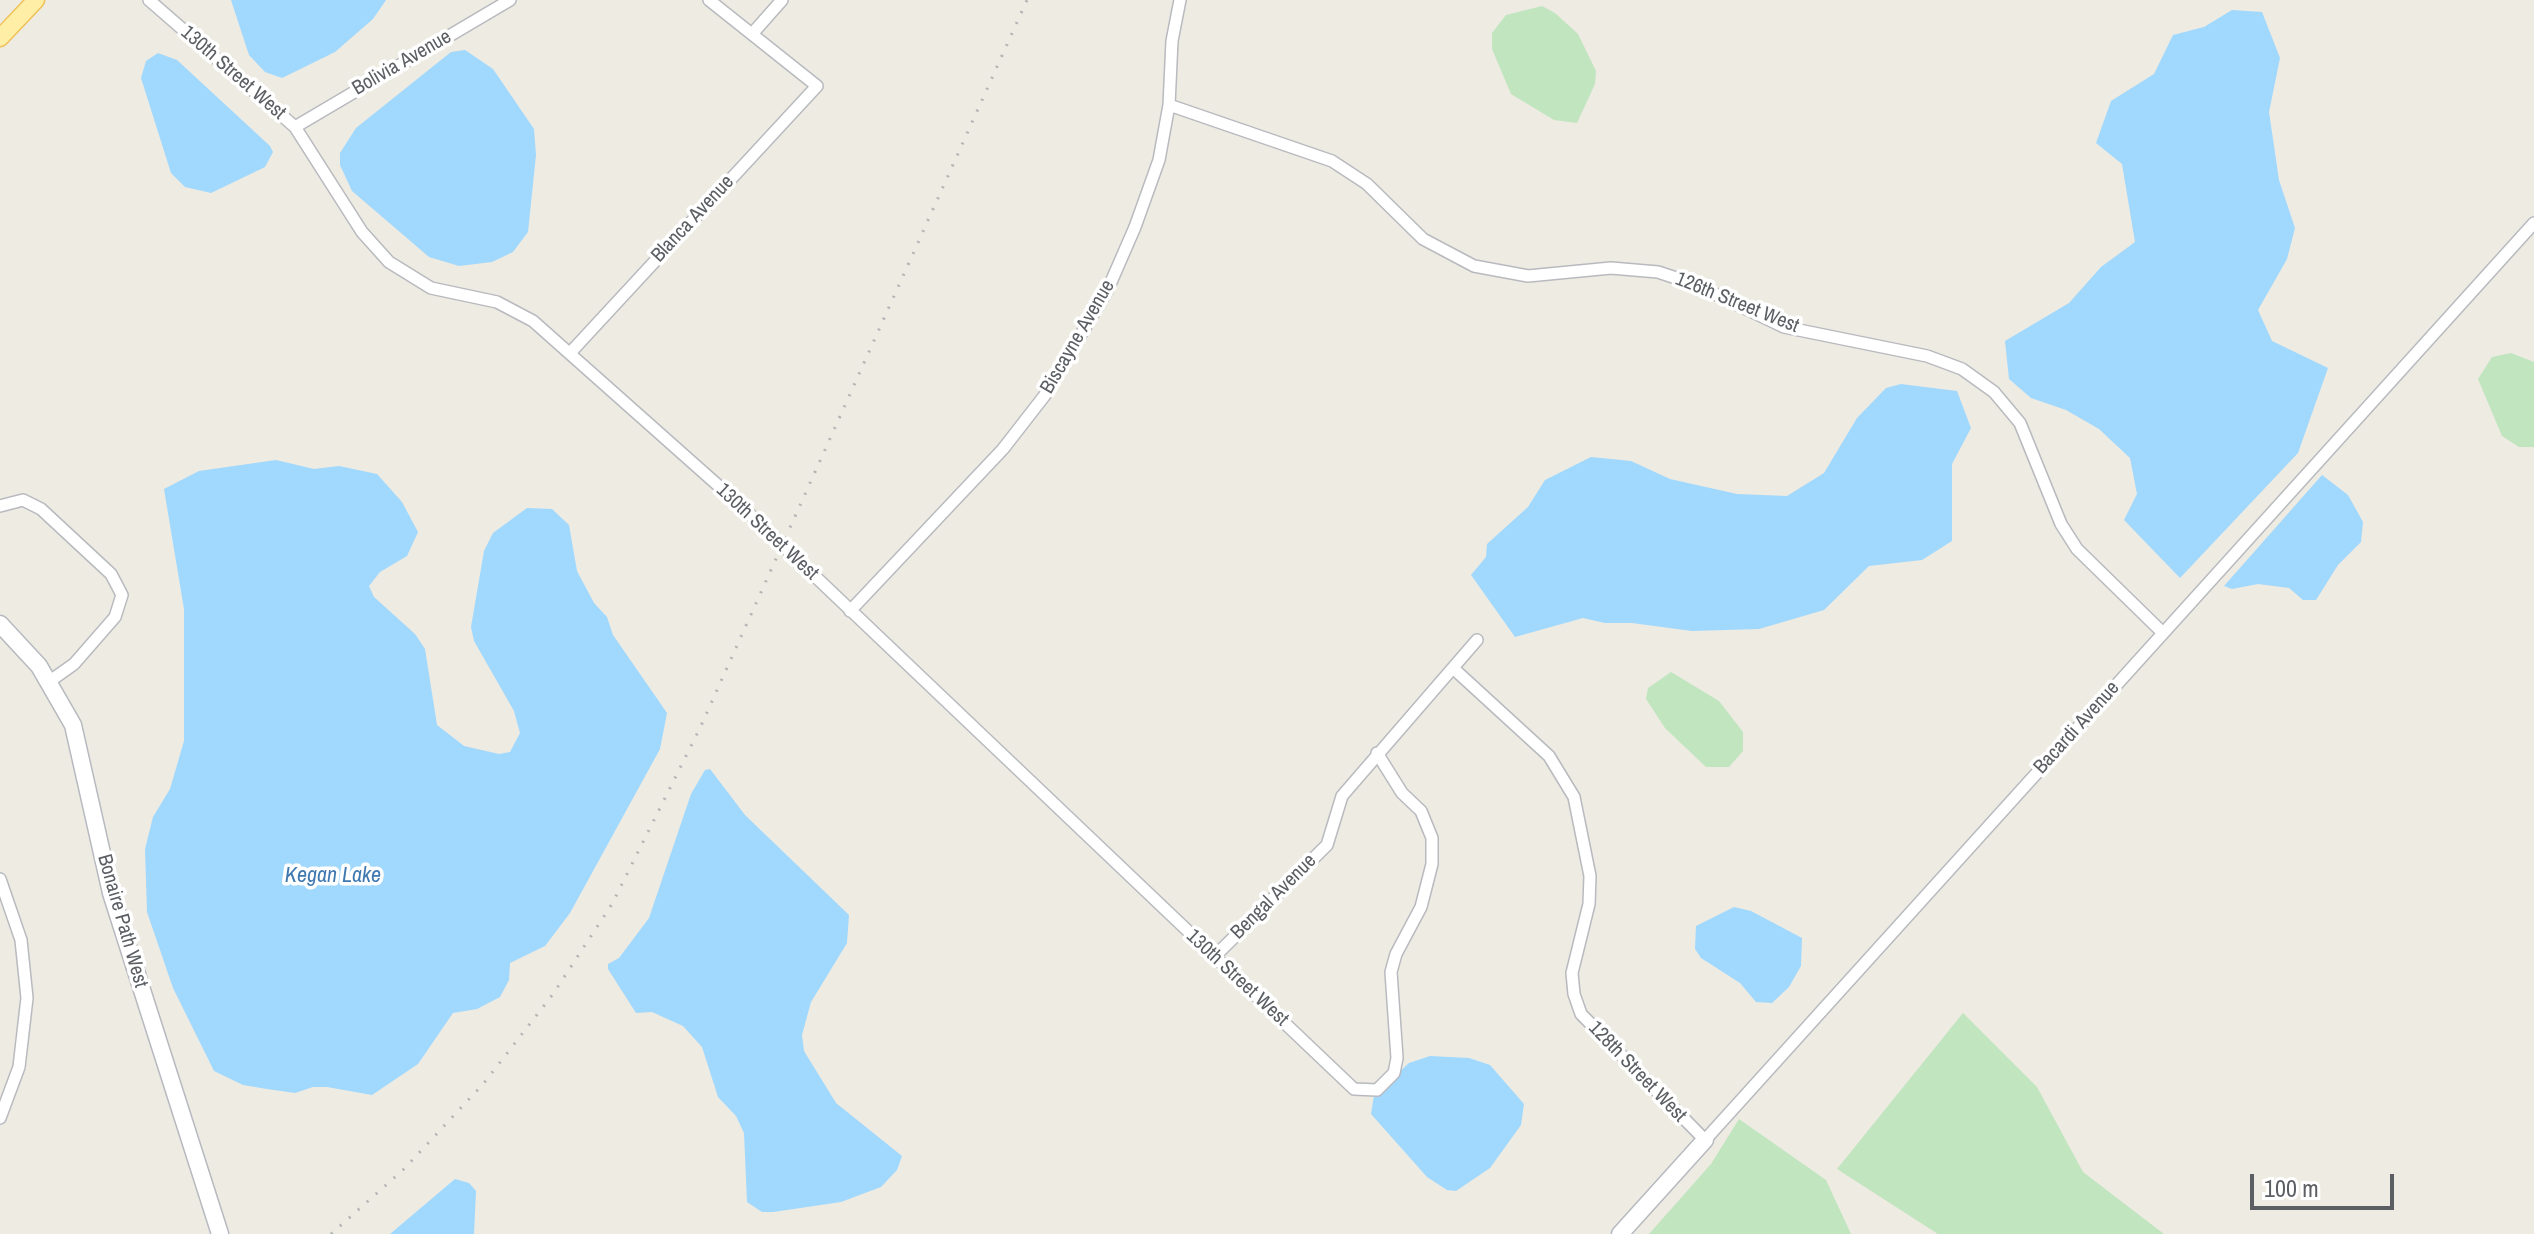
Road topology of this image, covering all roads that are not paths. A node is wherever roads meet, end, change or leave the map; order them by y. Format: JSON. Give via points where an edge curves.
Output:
{"nodes":[{"id":1,"x":36,"y":0,"type":"edge"},
{"id":2,"x":149,"y":0,"type":"edge"},
{"id":3,"x":510,"y":0,"type":"edge"},
{"id":4,"x":709,"y":0,"type":"edge"},
{"id":5,"x":782,"y":0,"type":"edge"},
{"id":6,"x":1180,"y":0,"type":"edge"},
{"id":7,"x":752,"y":34,"type":"junction"},
{"id":8,"x":0,"y":38,"type":"edge"},
{"id":9,"x":1169,"y":105,"type":"junction"},
{"id":10,"x":295,"y":127,"type":"junction"},
{"id":11,"x":2534,"y":223,"type":"edge"},
{"id":12,"x":570,"y":353,"type":"junction"},
{"id":13,"x":0,"y":506,"type":"edge"},
{"id":14,"x":850,"y":611,"type":"junction"},
{"id":15,"x":0,"y":624,"type":"edge"},
{"id":16,"x":2163,"y":633,"type":"junction"},
{"id":17,"x":1477,"y":640,"type":"dead end"},
{"id":18,"x":1454,"y":669,"type":"junction"},
{"id":19,"x":50,"y":681,"type":"junction"},
{"id":20,"x":1377,"y":753,"type":"junction"},
{"id":21,"x":0,"y":879,"type":"edge"},
{"id":22,"x":1214,"y":957,"type":"junction"},
{"id":23,"x":0,"y":1118,"type":"edge"},
{"id":24,"x":1705,"y":1140,"type":"junction"},
{"id":25,"x":220,"y":1234,"type":"edge"},
{"id":26,"x":1620,"y":1234,"type":"edge"}],
"edges":[{"from":1,"to":8,"type":"main road"},
{"from":2,"to":10,"type":"street","name":"130th Street West"},
{"from":3,"to":10,"type":"street","name":"Bolivia Avenue"},
{"from":4,"to":7,"type":"street"},
{"from":5,"to":7,"type":"street"},
{"from":6,"to":9,"type":"street","name":"Biscayne Avenue"},
{"from":7,"to":12,"type":"street","name":"Blanca Avenue","via":[[817,86]]},
{"from":9,"to":14,"type":"street","name":"Biscayne Avenue","via":[[1159,160],[1135,227],[1075,349],[1003,449]]},
{"from":9,"to":16,"type":"street","name":"126th Street West","via":[[1332,161],[1367,184],[1423,239],[1474,266],[1528,276],[1611,268],[1658,272],[1784,327],[1927,356],[1962,369],[1994,392],[2020,423],[2061,524],[2077,549]]},
{"from":10,"to":12,"type":"street","name":"130th Street West","via":[[362,232],[389,262],[431,288],[513,308]]},
{"from":11,"to":16,"type":"street","name":"Bacardi Avenue"},
{"from":12,"to":14,"type":"street","name":"130th Street West"},
{"from":13,"to":19,"type":"street","via":[[23,500],[41,509],[111,574],[122,595],[115,617],[74,664]]},
{"from":14,"to":22,"type":"street","name":"130th Street West"},
{"from":15,"to":19,"type":"street","name":"Bonaire Path West"},
{"from":16,"to":24,"type":"street","name":"Bacardi Avenue"},
{"from":17,"to":18,"type":"street","name":"Bengal Avenue"},
{"from":18,"to":20,"type":"street","name":"Bengal Avenue"},
{"from":18,"to":24,"type":"street","name":"128th Street West","via":[[1549,756],[1574,797],[1590,876],[1589,904],[1572,973],[1581,1014]]},
{"from":19,"to":25,"type":"street","name":"Bonaire Path West","via":[[81,749],[111,893]]},
{"from":20,"to":22,"type":"street","name":"Bengal Avenue","via":[[1342,796],[1327,845]]},
{"from":20,"to":22,"type":"street","name":"130th Street West","via":[[1402,793],[1421,811],[1432,838],[1432,864],[1421,907],[1391,972],[1394,1073],[1377,1090],[1354,1089]]},
{"from":21,"to":23,"type":"street","via":[[21,940],[27,998],[19,1067]]},
{"from":24,"to":26,"type":"street","name":"Bacardi Avenue"}]}
